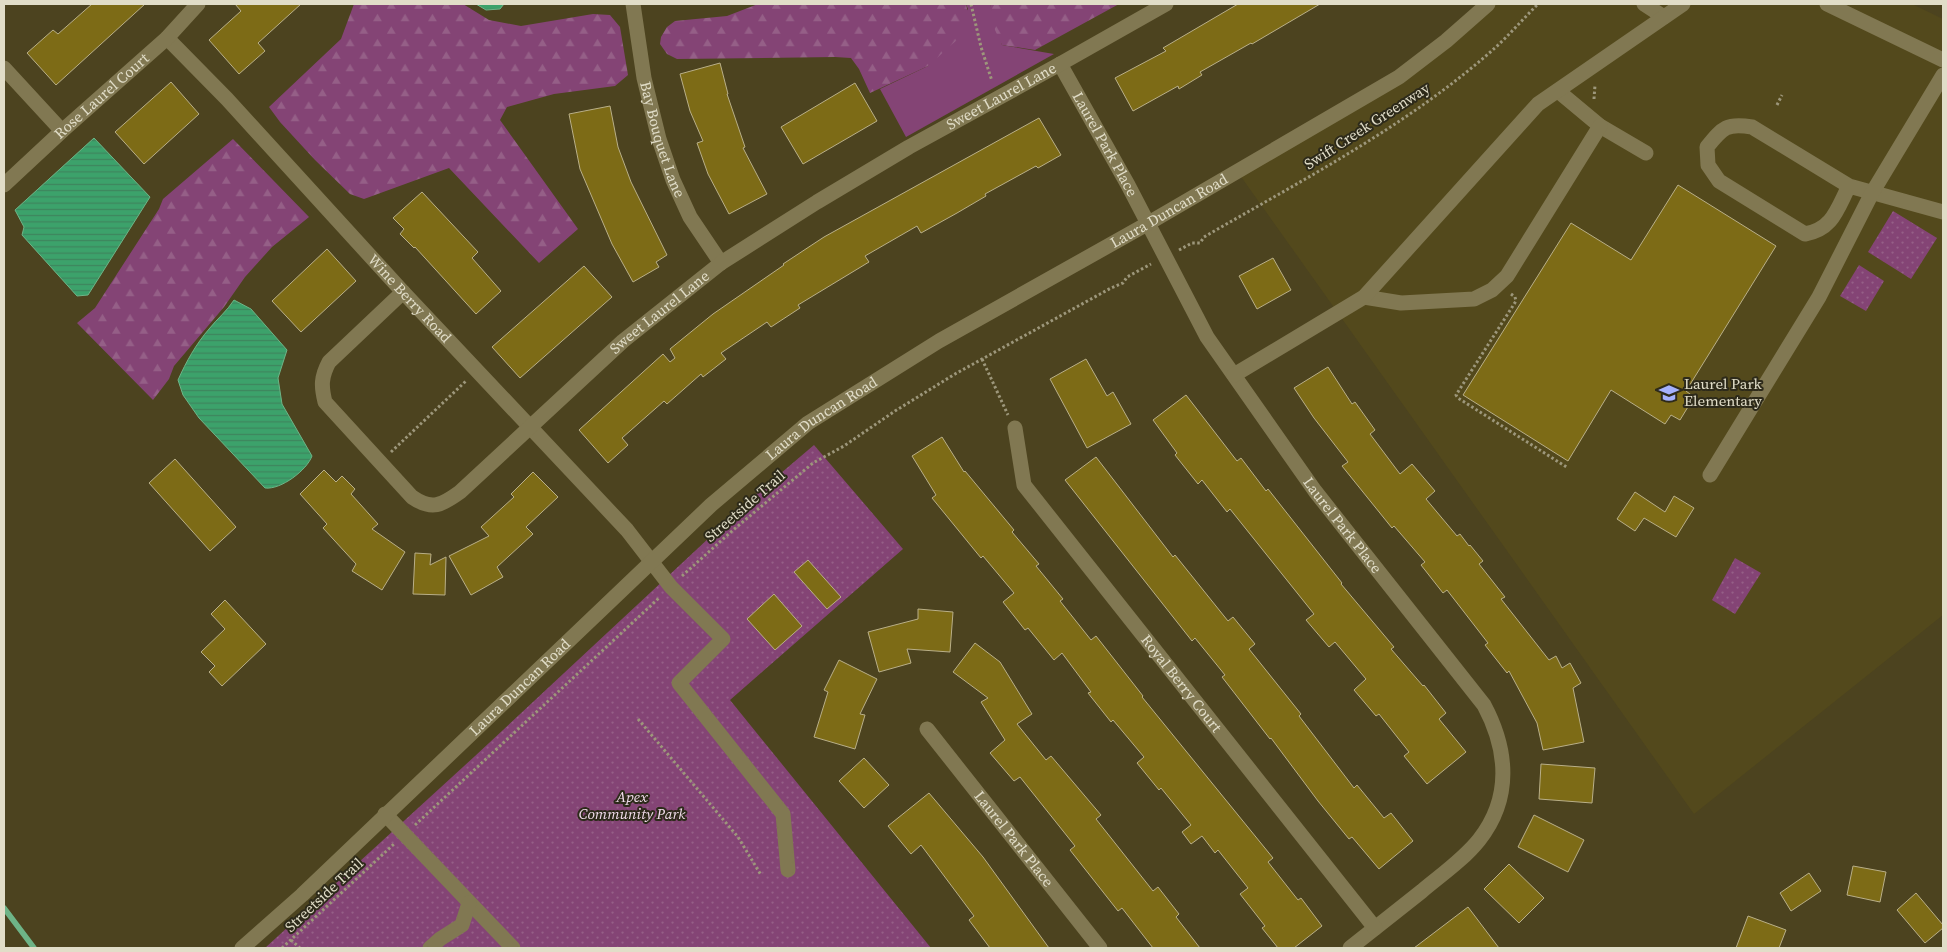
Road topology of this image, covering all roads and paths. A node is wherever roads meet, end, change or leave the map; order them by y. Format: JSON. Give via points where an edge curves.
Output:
{"nodes":[{"id":1,"x":198,"y":4,"type":"edge"},
{"id":2,"x":634,"y":4,"type":"edge"},
{"id":3,"x":971,"y":4,"type":"edge"},
{"id":4,"x":1166,"y":4,"type":"edge"},
{"id":5,"x":1488,"y":4,"type":"edge"},
{"id":6,"x":1538,"y":4,"type":"edge"},
{"id":7,"x":1644,"y":4,"type":"edge"},
{"id":8,"x":1683,"y":4,"type":"edge"},
{"id":9,"x":1827,"y":4,"type":"edge"},
{"id":10,"x":1664,"y":17,"type":"junction"},
{"id":11,"x":167,"y":38,"type":"junction"},
{"id":12,"x":1943,"y":60,"type":"edge"},
{"id":13,"x":1060,"y":64,"type":"junction"},
{"id":14,"x":4,"y":68,"type":"edge"},
{"id":15,"x":1943,"y":75,"type":"edge"},
{"id":16,"x":1599,"y":79,"type":"dead end"},
{"id":17,"x":992,"y":81,"type":"dead end"},
{"id":18,"x":1558,"y":91,"type":"junction"},
{"id":19,"x":1782,"y":95,"type":"dead end"},
{"id":20,"x":1597,"y":104,"type":"dead end"},
{"id":21,"x":1777,"y":104,"type":"dead end"},
{"id":22,"x":1600,"y":126,"type":"junction"},
{"id":23,"x":62,"y":131,"type":"junction"},
{"id":24,"x":1646,"y":153,"type":"dead end"},
{"id":25,"x":4,"y":186,"type":"edge"},
{"id":26,"x":1849,"y":186,"type":"junction"},
{"id":27,"x":1872,"y":192,"type":"junction"},
{"id":28,"x":1943,"y":212,"type":"edge"},
{"id":29,"x":1147,"y":224,"type":"junction"},
{"id":30,"x":1192,"y":243,"type":"dead end"},
{"id":31,"x":721,"y":263,"type":"junction"},
{"id":32,"x":1127,"y":277,"type":"dead end"},
{"id":33,"x":403,"y":292,"type":"junction"},
{"id":34,"x":1510,"y":293,"type":"dead end"},
{"id":35,"x":1364,"y":298,"type":"junction"},
{"id":36,"x":982,"y":359,"type":"junction"},
{"id":37,"x":1234,"y":375,"type":"junction"},
{"id":38,"x":470,"y":378,"type":"dead end"},
{"id":39,"x":529,"y":427,"type":"junction"},
{"id":40,"x":1015,"y":428,"type":"joint"},
{"id":41,"x":389,"y":454,"type":"dead end"},
{"id":42,"x":1568,"y":468,"type":"dead end"},
{"id":43,"x":1710,"y":475,"type":"dead end"},
{"id":44,"x":650,"y":562,"type":"junction"},
{"id":45,"x":671,"y":587,"type":"junction"},
{"id":46,"x":638,"y":719,"type":"dead end"},
{"id":47,"x":927,"y":729,"type":"dead end"},
{"id":48,"x":385,"y":814,"type":"junction"},
{"id":49,"x":424,"y":816,"type":"dead end"},
{"id":50,"x":380,"y":858,"type":"dead end"},
{"id":51,"x":788,"y":870,"type":"dead end"},
{"id":52,"x":761,"y":875,"type":"dead end"},
{"id":53,"x":469,"y":904,"type":"junction"},
{"id":54,"x":1375,"y":928,"type":"junction"},
{"id":55,"x":291,"y":940,"type":"junction"},
{"id":56,"x":242,"y":948,"type":"edge"},
{"id":57,"x":282,"y":948,"type":"edge"},
{"id":58,"x":300,"y":948,"type":"edge"},
{"id":59,"x":430,"y":948,"type":"edge"},
{"id":60,"x":512,"y":948,"type":"edge"},
{"id":61,"x":1100,"y":948,"type":"edge"},
{"id":62,"x":1350,"y":948,"type":"edge"}],
"edges":[{"from":1,"to":11,"type":"street","name":"Rose Laurel Court"},
{"from":2,"to":31,"type":"street","name":"Bay Bouquet Lane","via":[[644,78],[659,139],[690,217]]},
{"from":3,"to":17,"type":"path"},
{"from":4,"to":13,"type":"street","name":"Sweet Laurel Lane"},
{"from":5,"to":29,"type":"street","name":"Laura Duncan Road","via":[[1399,76]]},
{"from":6,"to":30,"type":"path","name":"Swift Creek Greenway","via":[[1496,47],[1426,102],[1371,139],[1204,237],[1200,243]]},
{"from":7,"to":10,"type":"street"},
{"from":8,"to":10,"type":"street"},
{"from":9,"to":12,"type":"street"},
{"from":10,"to":18,"type":"street"},
{"from":11,"to":23,"type":"street","name":"Rose Laurel Court"},
{"from":11,"to":33,"type":"street","name":"Wine Berry Road"},
{"from":13,"to":29,"type":"street","name":"Laurel Park Place"},
{"from":13,"to":31,"type":"street","name":"Sweet Laurel Lane","via":[[910,147]]},
{"from":14,"to":23,"type":"street"},
{"from":15,"to":27,"type":"street"},
{"from":16,"to":20,"type":"path","via":[[1593,87]]},
{"from":18,"to":22,"type":"street"},
{"from":18,"to":35,"type":"street","via":[[1538,104]]},
{"from":19,"to":21,"type":"path"},
{"from":22,"to":24,"type":"street"},
{"from":22,"to":35,"type":"street","via":[[1508,276],[1492,290],[1474,298],[1400,302]]},
{"from":23,"to":25,"type":"street","name":"Rose Laurel Court"},
{"from":26,"to":26,"type":"street","via":[[1752,127],[1735,124],[1719,133],[1708,147],[1708,165],[1719,181],[1805,234],[1818,232],[1831,220]]},
{"from":26,"to":27,"type":"street"},
{"from":27,"to":28,"type":"street"},
{"from":27,"to":43,"type":"street","via":[[1819,297]]},
{"from":29,"to":37,"type":"street","name":"Laurel Park Place","via":[[1207,337]]},
{"from":29,"to":44,"type":"street","name":"Laura Duncan Road","via":[[939,341],[808,423],[730,488]]},
{"from":31,"to":39,"type":"street","name":"Sweet Laurel Lane","via":[[624,341]]},
{"from":32,"to":36,"type":"path","name":"Streetside Trail","via":[[1123,284]]},
{"from":33,"to":39,"type":"street","name":"Wine Berry Road"},
{"from":33,"to":39,"type":"street","name":"Sweet Laurel Lane","via":[[329,362],[322,386],[325,402],[412,497],[429,505],[450,499]]},
{"from":34,"to":42,"type":"path","via":[[1516,301],[1456,395]]},
{"from":35,"to":37,"type":"street"},
{"from":36,"to":40,"type":"path"},
{"from":36,"to":45,"type":"path","name":"Streetside Trail","via":[[813,463]]},
{"from":37,"to":54,"type":"street","name":"Laurel Park Place","via":[[1316,491],[1484,705],[1500,742],[1503,781],[1490,824],[1455,864]]},
{"from":38,"to":41,"type":"path"},
{"from":39,"to":44,"type":"street","name":"Wine Berry Road","via":[[627,530]]},
{"from":40,"to":54,"type":"street","name":"Royal Berry Court","via":[[1024,485]]},
{"from":44,"to":45,"type":"street","name":"Wine Berry Road"},
{"from":44,"to":48,"type":"street","name":"Laura Duncan Road"},
{"from":45,"to":49,"type":"path","name":"Streetside Trail"},
{"from":45,"to":51,"type":"street","name":"Wine Berry Road","via":[[723,639],[679,683],[783,814]]},
{"from":46,"to":52,"type":"path","via":[[738,837]]},
{"from":47,"to":61,"type":"street","name":"Laurel Park Place"},
{"from":48,"to":53,"type":"street"},
{"from":48,"to":56,"type":"street","name":"Laura Duncan Road"},
{"from":50,"to":55,"type":"path","name":"Streetside Trail"},
{"from":53,"to":59,"type":"street","via":[[462,925]]},
{"from":53,"to":60,"type":"street"},
{"from":54,"to":62,"type":"street","name":"Laurel Park Place"},
{"from":55,"to":57,"type":"path","name":"Streetside Trail"},
{"from":55,"to":58,"type":"path"}]}
